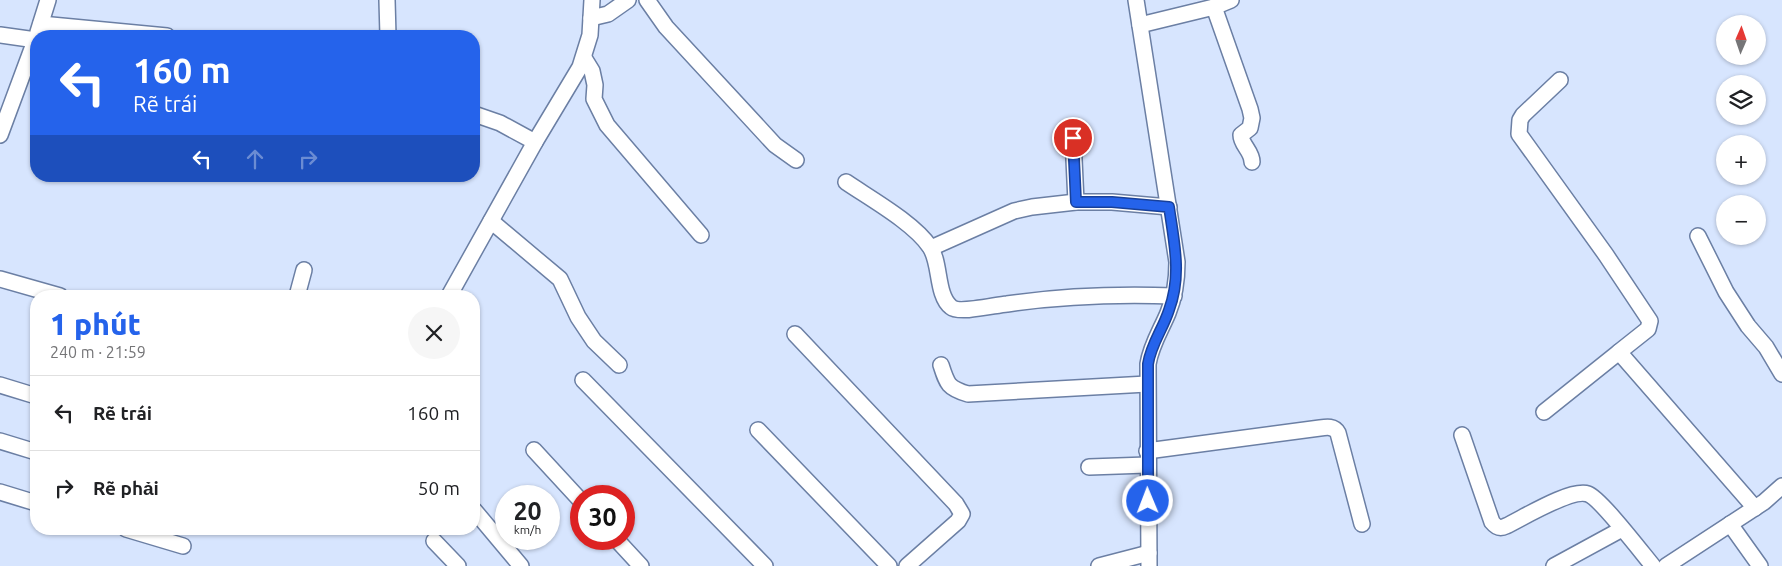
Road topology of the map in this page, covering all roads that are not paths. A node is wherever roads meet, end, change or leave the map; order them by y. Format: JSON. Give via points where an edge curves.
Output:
{"nodes":[{"id":1,"x":48,"y":0,"type":"edge"},
{"id":2,"x":387,"y":0,"type":"edge"},
{"id":3,"x":592,"y":0,"type":"edge"},
{"id":4,"x":628,"y":0,"type":"edge"},
{"id":5,"x":647,"y":0,"type":"edge"},
{"id":6,"x":1136,"y":0,"type":"edge"},
{"id":7,"x":1231,"y":0,"type":"edge"},
{"id":8,"x":1214,"y":7,"type":"junction"},
{"id":9,"x":591,"y":18,"type":"junction"},
{"id":10,"x":1140,"y":25,"type":"junction"},
{"id":11,"x":39,"y":30,"type":"edge"},
{"id":12,"x":388,"y":30,"type":"edge"},
{"id":13,"x":0,"y":35,"type":"edge"},
{"id":14,"x":30,"y":35,"type":"edge"},
{"id":15,"x":30,"y":55,"type":"edge"},
{"id":16,"x":584,"y":58,"type":"junction"},
{"id":17,"x":1560,"y":80,"type":"dead end"},
{"id":18,"x":480,"y":116,"type":"edge"},
{"id":19,"x":1,"y":129,"type":"edge"},
{"id":20,"x":1073,"y":138,"type":"dead end"},
{"id":21,"x":536,"y":142,"type":"junction"},
{"id":22,"x":796,"y":160,"type":"dead end"},
{"id":23,"x":1252,"y":162,"type":"dead end"},
{"id":24,"x":846,"y":182,"type":"dead end"},
{"id":25,"x":1076,"y":202,"type":"junction"},
{"id":26,"x":1169,"y":207,"type":"junction"},
{"id":27,"x":491,"y":221,"type":"junction"},
{"id":28,"x":701,"y":235,"type":"dead end"},
{"id":29,"x":1698,"y":236,"type":"dead end"},
{"id":30,"x":931,"y":248,"type":"junction"},
{"id":31,"x":304,"y":270,"type":"dead end"},
{"id":32,"x":0,"y":279,"type":"edge"},
{"id":33,"x":39,"y":290,"type":"edge"},
{"id":34,"x":299,"y":290,"type":"edge"},
{"id":35,"x":451,"y":290,"type":"edge"},
{"id":36,"x":1174,"y":296,"type":"junction"},
{"id":37,"x":795,"y":334,"type":"dead end"},
{"id":38,"x":1619,"y":352,"type":"junction"},
{"id":39,"x":619,"y":365,"type":"dead end"},
{"id":40,"x":941,"y":365,"type":"dead end"},
{"id":41,"x":1782,"y":374,"type":"edge"},
{"id":42,"x":583,"y":380,"type":"dead end"},
{"id":43,"x":1147,"y":384,"type":"junction"},
{"id":44,"x":0,"y":385,"type":"edge"},
{"id":45,"x":30,"y":394,"type":"edge"},
{"id":46,"x":1544,"y":412,"type":"dead end"},
{"id":47,"x":758,"y":430,"type":"dead end"},
{"id":48,"x":1462,"y":435,"type":"dead end"},
{"id":49,"x":0,"y":441,"type":"edge"},
{"id":50,"x":30,"y":450,"type":"edge"},
{"id":51,"x":534,"y":450,"type":"dead end"},
{"id":52,"x":1147,"y":458,"type":"junction"},
{"id":53,"x":1089,"y":467,"type":"dead end"},
{"id":54,"x":1782,"y":486,"type":"edge"},
{"id":55,"x":570,"y":489,"type":"edge"},
{"id":56,"x":0,"y":492,"type":"edge"},
{"id":57,"x":30,"y":501,"type":"edge"},
{"id":58,"x":1755,"y":508,"type":"junction"},
{"id":59,"x":480,"y":517,"type":"edge"},
{"id":60,"x":1362,"y":524,"type":"dead end"},
{"id":61,"x":1730,"y":524,"type":"junction"},
{"id":62,"x":1622,"y":529,"type":"junction"},
{"id":63,"x":146,"y":535,"type":"edge"},
{"id":64,"x":434,"y":541,"type":"dead end"},
{"id":65,"x":183,"y":546,"type":"dead end"},
{"id":66,"x":626,"y":550,"type":"edge"},
{"id":67,"x":1149,"y":560,"type":"edge"},
{"id":68,"x":458,"y":566,"type":"edge"},
{"id":69,"x":520,"y":566,"type":"edge"},
{"id":70,"x":641,"y":566,"type":"edge"},
{"id":71,"x":765,"y":566,"type":"edge"},
{"id":72,"x":889,"y":566,"type":"edge"},
{"id":73,"x":907,"y":566,"type":"edge"},
{"id":74,"x":1098,"y":566,"type":"edge"},
{"id":75,"x":1554,"y":566,"type":"edge"},
{"id":76,"x":1654,"y":566,"type":"edge"},
{"id":77,"x":1666,"y":566,"type":"edge"},
{"id":78,"x":1760,"y":566,"type":"edge"}],
"edges":[{"from":1,"to":11,"type":"street"},
{"from":2,"to":12,"type":"street"},
{"from":3,"to":9,"type":"street"},
{"from":4,"to":9,"type":"street","via":[[608,14]]},
{"from":5,"to":22,"type":"street","via":[[666,26],[775,145]]},
{"from":6,"to":10,"type":"street"},
{"from":7,"to":8,"type":"street"},
{"from":8,"to":10,"type":"street"},
{"from":8,"to":23,"type":"street","via":[[1250,109],[1250,128],[1241,135],[1241,140],[1252,156]]},
{"from":9,"to":16,"type":"street"},
{"from":10,"to":26,"type":"street"},
{"from":13,"to":14,"type":"street"},
{"from":15,"to":19,"type":"street"},
{"from":16,"to":21,"type":"street"},
{"from":16,"to":28,"type":"street","via":[[592,71],[594,98],[607,125]]},
{"from":17,"to":38,"type":"street","via":[[1523,115],[1519,134],[1650,321],[1648,329]]},
{"from":18,"to":21,"type":"street"},
{"from":20,"to":25,"type":"street"},
{"from":21,"to":27,"type":"street"},
{"from":24,"to":30,"type":"street","via":[[902,221]]},
{"from":25,"to":26,"type":"street"},
{"from":25,"to":30,"type":"street","via":[[1014,211]]},
{"from":26,"to":36,"type":"street","via":[[1177,262]]},
{"from":27,"to":35,"type":"street"},
{"from":27,"to":39,"type":"street","via":[[560,279],[594,341]]},
{"from":29,"to":41,"type":"street","via":[[1726,292]]},
{"from":30,"to":36,"type":"street","via":[[946,302],[954,309],[1095,297]]},
{"from":31,"to":34,"type":"street"},
{"from":32,"to":33,"type":"street"},
{"from":36,"to":43,"type":"street","via":[[1150,350]]},
{"from":37,"to":73,"type":"street","via":[[962,514]]},
{"from":38,"to":46,"type":"street"},
{"from":38,"to":58,"type":"street"},
{"from":40,"to":43,"type":"street","via":[[947,384],[968,394]]},
{"from":42,"to":71,"type":"street"},
{"from":43,"to":52,"type":"street"},
{"from":44,"to":45,"type":"street"},
{"from":47,"to":72,"type":"street"},
{"from":48,"to":62,"type":"street","via":[[1495,526],[1501,528],[1547,504],[1582,493],[1595,498]]},
{"from":49,"to":50,"type":"street"},
{"from":51,"to":55,"type":"street"},
{"from":52,"to":53,"type":"street"},
{"from":52,"to":60,"type":"street","via":[[1320,428],[1336,429]]},
{"from":52,"to":67,"type":"street"},
{"from":54,"to":58,"type":"street"},
{"from":56,"to":57,"type":"street"},
{"from":58,"to":61,"type":"street"},
{"from":59,"to":69,"type":"street"},
{"from":61,"to":77,"type":"street"},
{"from":61,"to":78,"type":"street"},
{"from":62,"to":75,"type":"street"},
{"from":62,"to":76,"type":"street"},
{"from":63,"to":65,"type":"street"},
{"from":64,"to":68,"type":"street"},
{"from":66,"to":70,"type":"street"},
{"from":67,"to":74,"type":"street"}]}
